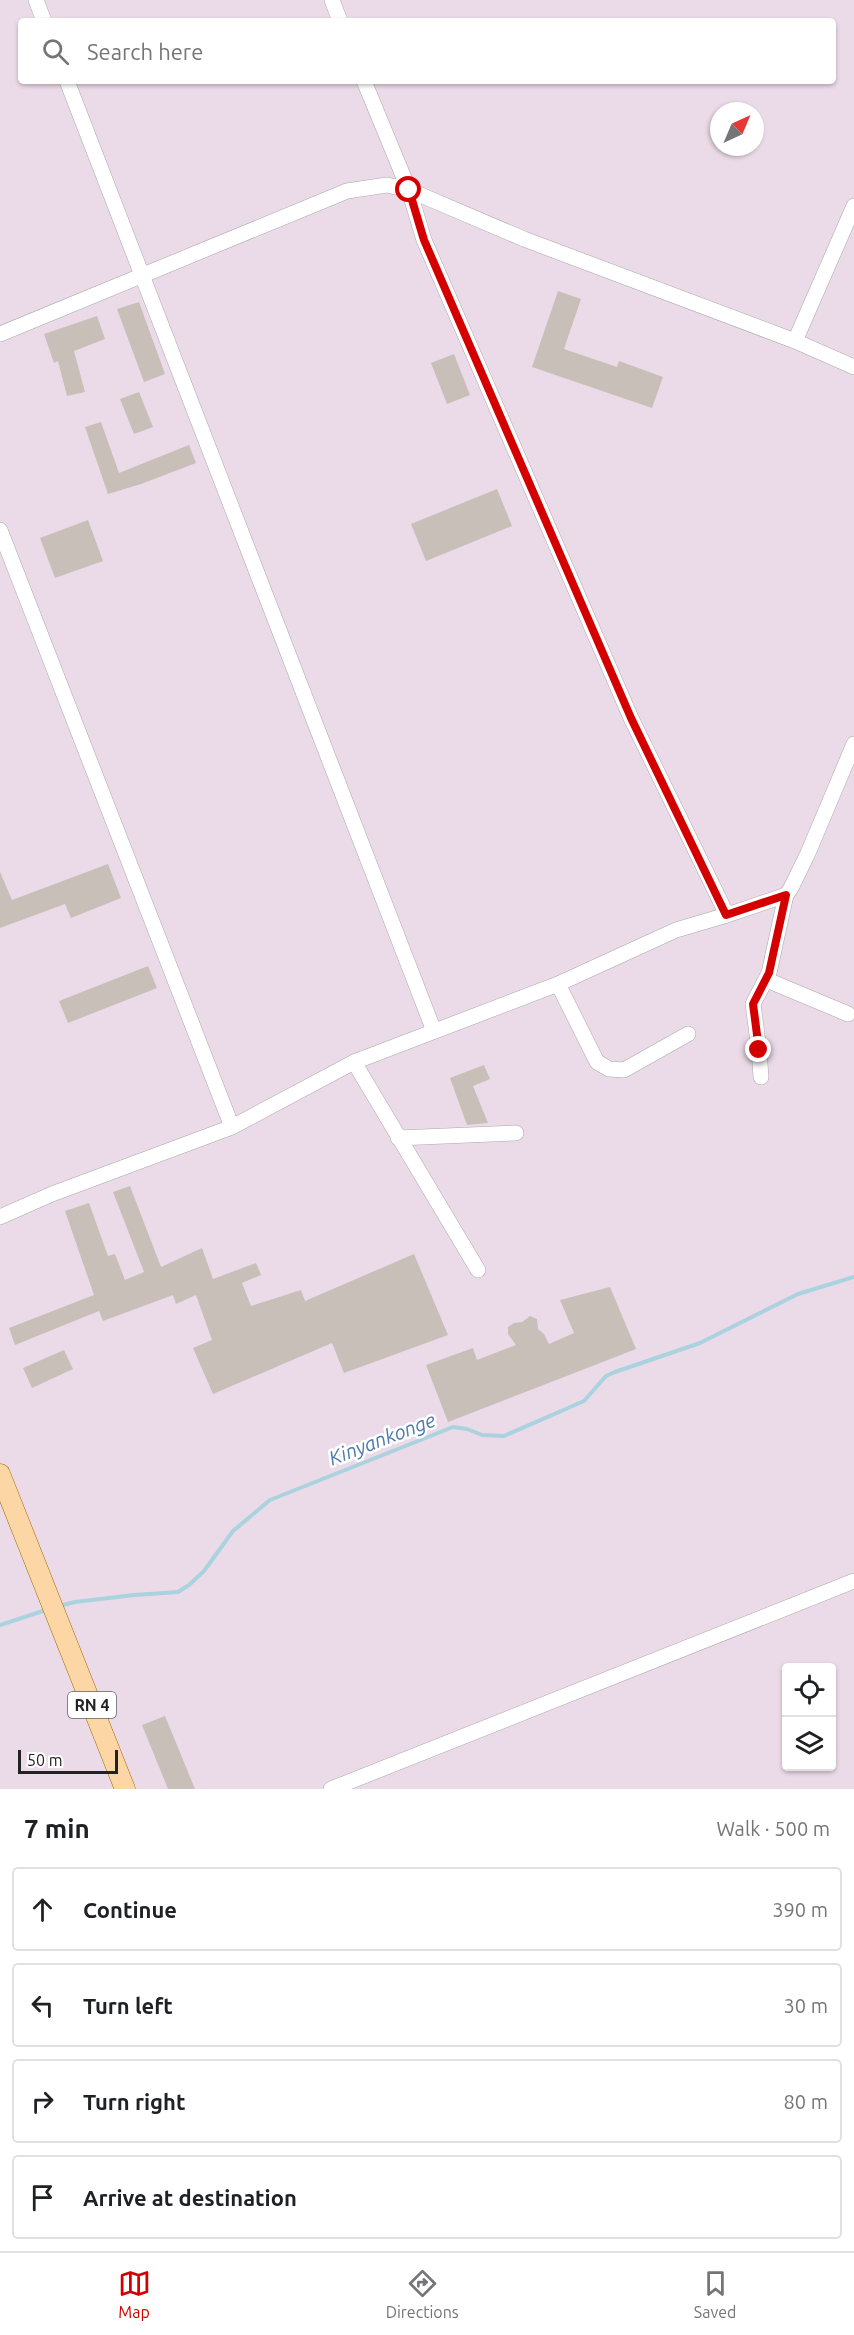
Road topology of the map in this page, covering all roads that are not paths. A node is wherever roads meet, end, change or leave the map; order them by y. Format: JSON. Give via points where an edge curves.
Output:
{"nodes":[{"id":1,"x":36,"y":0,"type":"edge"},
{"id":2,"x":332,"y":0,"type":"edge"},
{"id":3,"x":43,"y":18,"type":"edge"},
{"id":4,"x":339,"y":18,"type":"edge"},
{"id":5,"x":68,"y":84,"type":"edge"},
{"id":6,"x":365,"y":84,"type":"edge"},
{"id":7,"x":409,"y":190,"type":"junction"},
{"id":8,"x":854,"y":206,"type":"edge"},
{"id":9,"x":143,"y":275,"type":"junction"},
{"id":10,"x":0,"y":334,"type":"edge"},
{"id":11,"x":795,"y":341,"type":"junction"},
{"id":12,"x":854,"y":367,"type":"edge"},
{"id":13,"x":0,"y":530,"type":"edge"},
{"id":14,"x":854,"y":744,"type":"edge"},
{"id":15,"x":786,"y":895,"type":"junction"},
{"id":16,"x":726,"y":915,"type":"junction"},
{"id":17,"x":767,"y":980,"type":"junction"},
{"id":18,"x":558,"y":984,"type":"junction"},
{"id":19,"x":848,"y":1014,"type":"dead end"},
{"id":20,"x":434,"y":1031,"type":"junction"},
{"id":21,"x":688,"y":1034,"type":"dead end"},
{"id":22,"x":354,"y":1062,"type":"junction"},
{"id":23,"x":761,"y":1077,"type":"dead end"},
{"id":24,"x":232,"y":1127,"type":"junction"},
{"id":25,"x":516,"y":1133,"type":"dead end"},
{"id":26,"x":398,"y":1138,"type":"junction"},
{"id":27,"x":0,"y":1217,"type":"edge"},
{"id":28,"x":478,"y":1270,"type":"dead end"},
{"id":29,"x":0,"y":1474,"type":"edge"},
{"id":30,"x":854,"y":1581,"type":"edge"},
{"id":31,"x":125,"y":1789,"type":"edge"},
{"id":32,"x":331,"y":1789,"type":"edge"}],
"edges":[{"from":1,"to":3,"type":"street"},
{"from":2,"to":4,"type":"street"},
{"from":5,"to":9,"type":"street"},
{"from":6,"to":7,"type":"street"},
{"from":7,"to":9,"type":"street","via":[[387,185],[347,191]]},
{"from":7,"to":11,"type":"street","via":[[524,239]]},
{"from":7,"to":16,"type":"street","via":[[424,240],[631,718]]},
{"from":8,"to":11,"type":"street"},
{"from":9,"to":10,"type":"street"},
{"from":9,"to":20,"type":"street"},
{"from":11,"to":12,"type":"street"},
{"from":13,"to":24,"type":"street"},
{"from":14,"to":15,"type":"street"},
{"from":15,"to":16,"type":"street"},
{"from":15,"to":17,"type":"street"},
{"from":16,"to":18,"type":"street","via":[[676,930]]},
{"from":17,"to":19,"type":"street"},
{"from":17,"to":23,"type":"street","via":[[753,1004]]},
{"from":18,"to":20,"type":"street"},
{"from":18,"to":21,"type":"street","via":[[597,1062],[609,1068],[624,1070]]},
{"from":20,"to":22,"type":"street"},
{"from":22,"to":24,"type":"street"},
{"from":22,"to":26,"type":"street"},
{"from":24,"to":27,"type":"street"},
{"from":25,"to":26,"type":"street"},
{"from":26,"to":28,"type":"street"},
{"from":29,"to":31,"type":"main road","number":"RN 4"},
{"from":30,"to":32,"type":"street"}]}
